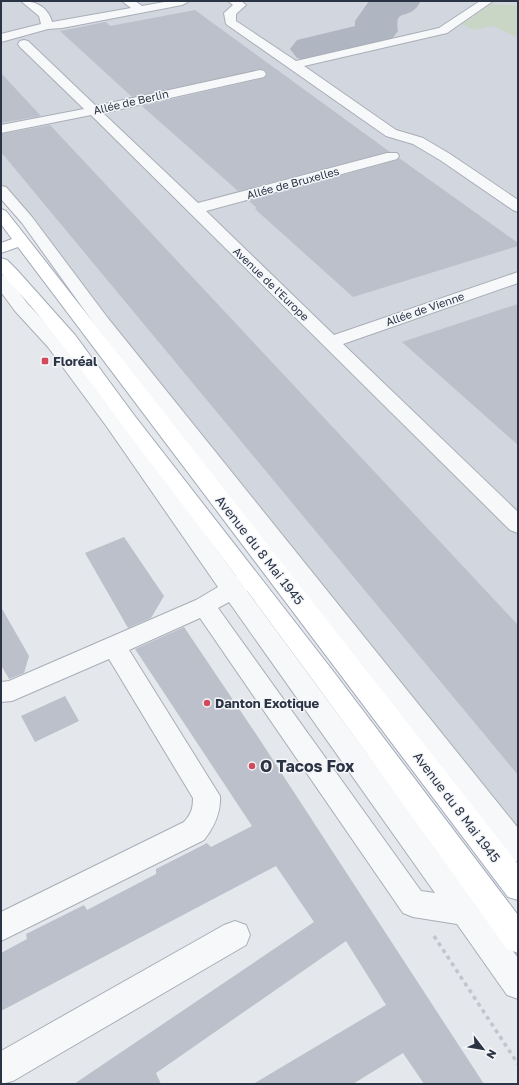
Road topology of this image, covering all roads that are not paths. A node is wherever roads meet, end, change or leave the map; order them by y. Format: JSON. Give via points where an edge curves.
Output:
{"nodes":[{"id":1,"x":27,"y":1,"type":"edge"},
{"id":2,"x":128,"y":1,"type":"edge"},
{"id":3,"x":234,"y":1,"type":"edge"},
{"id":4,"x":487,"y":1,"type":"edge"},
{"id":5,"x":182,"y":2,"type":"dead end"},
{"id":6,"x":140,"y":10,"type":"junction"},
{"id":7,"x":47,"y":26,"type":"junction"},
{"id":8,"x":1,"y":38,"type":"edge"},
{"id":9,"x":26,"y":38,"type":"junction"},
{"id":10,"x":1,"y":41,"type":"edge"},
{"id":11,"x":294,"y":65,"type":"junction"},
{"id":12,"x":260,"y":74,"type":"dead end"},
{"id":13,"x":92,"y":111,"type":"junction"},
{"id":14,"x":1,"y":129,"type":"edge"},
{"id":15,"x":392,"y":156,"type":"dead end"},
{"id":16,"x":1,"y":190,"type":"edge"},
{"id":17,"x":518,"y":207,"type":"edge"},
{"id":18,"x":194,"y":209,"type":"junction"},
{"id":19,"x":1,"y":214,"type":"edge"},
{"id":20,"x":30,"y":239,"type":"junction"},
{"id":21,"x":1,"y":248,"type":"edge"},
{"id":22,"x":1,"y":263,"type":"edge"},
{"id":23,"x":518,"y":277,"type":"edge"},
{"id":24,"x":1,"y":280,"type":"edge"},
{"id":25,"x":331,"y":342,"type":"junction"},
{"id":26,"x":518,"y":525,"type":"edge"},
{"id":27,"x":241,"y":584,"type":"junction"},
{"id":28,"x":204,"y":606,"type":"junction"},
{"id":29,"x":114,"y":646,"type":"junction"},
{"id":30,"x":1,"y":692,"type":"edge"},
{"id":31,"x":518,"y":849,"type":"edge"},
{"id":32,"x":518,"y":887,"type":"edge"},
{"id":33,"x":467,"y":912,"type":"junction"},
{"id":34,"x":1,"y":927,"type":"edge"},
{"id":35,"x":511,"y":930,"type":"edge"},
{"id":36,"x":235,"y":934,"type":"dead end"},
{"id":37,"x":518,"y":984,"type":"edge"},
{"id":38,"x":1,"y":1069,"type":"edge"}],
"edges":[{"from":1,"to":7,"type":"street","via":[[44,15]]},
{"from":2,"to":6,"type":"street"},
{"from":3,"to":11,"type":"street","via":[[240,5],[230,13],[230,22]]},
{"from":4,"to":11,"type":"street","via":[[443,31]]},
{"from":5,"to":6,"type":"street"},
{"from":6,"to":7,"type":"street"},
{"from":7,"to":9,"type":"street"},
{"from":8,"to":9,"type":"street"},
{"from":9,"to":10,"type":"street"},
{"from":9,"to":13,"type":"street","name":"Avenue de l'Europe"},
{"from":11,"to":17,"type":"street","via":[[391,134],[418,141]]},
{"from":12,"to":13,"type":"street","name":"Allée de Berlin"},
{"from":13,"to":14,"type":"street","name":"Allée de Berlin"},
{"from":13,"to":18,"type":"street","name":"Avenue de l'Europe"},
{"from":15,"to":18,"type":"street","name":"Allée de Bruxelles"},
{"from":16,"to":20,"type":"street"},
{"from":18,"to":25,"type":"street","name":"Avenue de l'Europe"},
{"from":19,"to":20,"type":"main road","name":"Avenue du 8 Mai 1945"},
{"from":20,"to":21,"type":"main road"},
{"from":20,"to":31,"type":"street","via":[[101,321]]},
{"from":20,"to":32,"type":"main road","name":"Avenue du 8 Mai 1945"},
{"from":22,"to":27,"type":"main road","name":"Avenue du 8 Mai 1945","via":[[78,350],[126,418],[160,459]]},
{"from":23,"to":25,"type":"street","name":"Allée de Vienne"},
{"from":24,"to":27,"type":"street","via":[[21,307],[54,343]]},
{"from":25,"to":26,"type":"street","name":"Avenue de l'Europe"},
{"from":27,"to":28,"type":"street"},
{"from":27,"to":33,"type":"street"},
{"from":27,"to":35,"type":"main road","name":"Avenue du 8 Mai 1945","via":[[331,685]]},
{"from":28,"to":29,"type":"street"},
{"from":28,"to":33,"type":"street","via":[[413,903]]},
{"from":29,"to":30,"type":"street","via":[[12,691]]},
{"from":29,"to":34,"type":"street","via":[[206,796],[208,808],[204,819],[194,831]]},
{"from":33,"to":35,"type":"street"},
{"from":33,"to":37,"type":"street"},
{"from":36,"to":38,"type":"street"}]}
